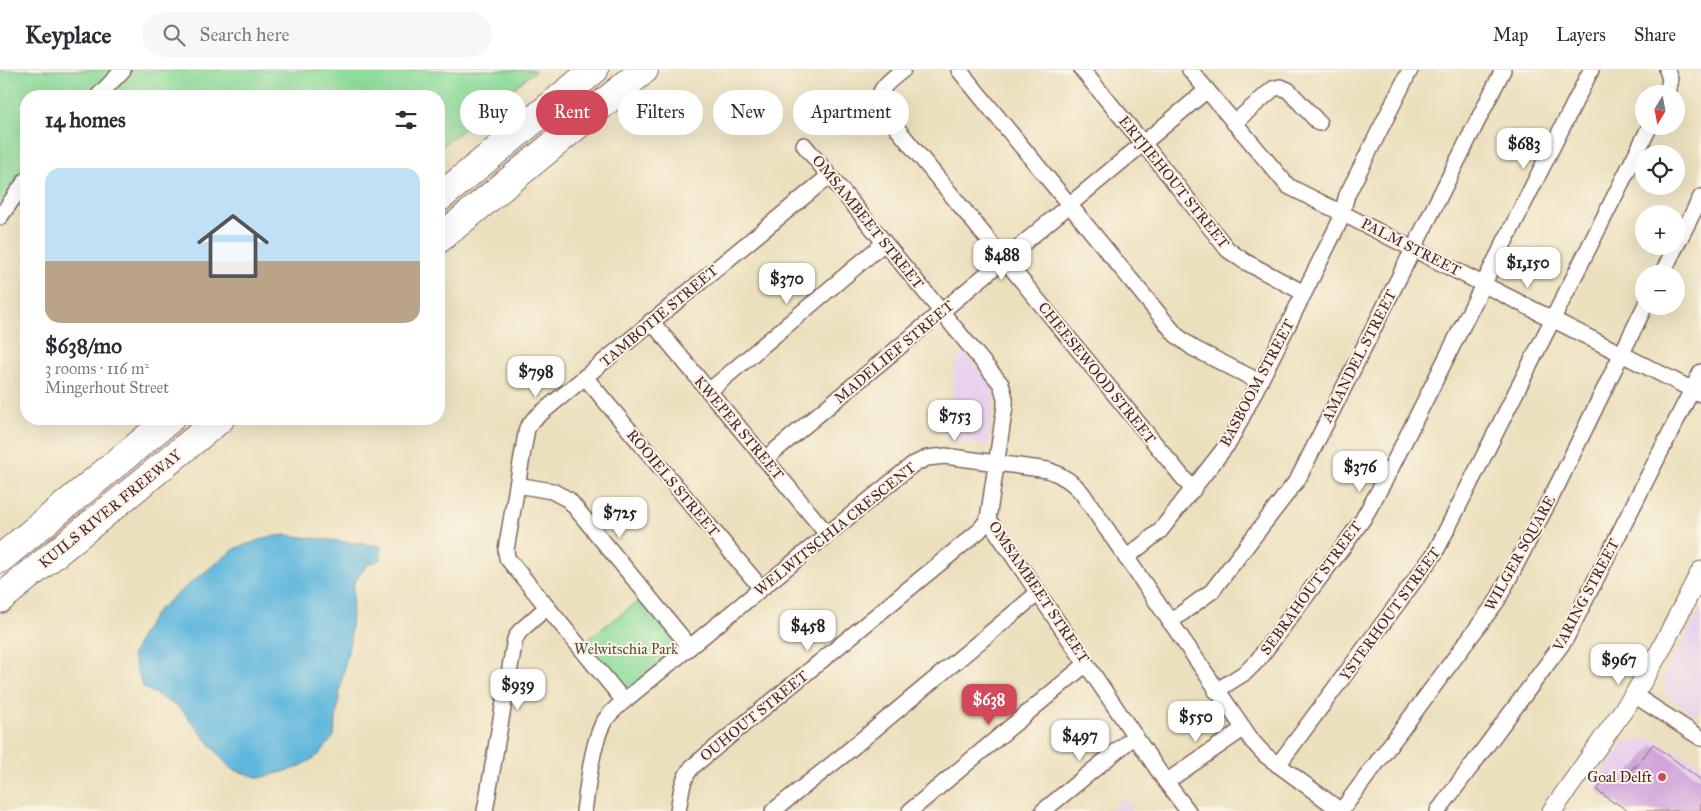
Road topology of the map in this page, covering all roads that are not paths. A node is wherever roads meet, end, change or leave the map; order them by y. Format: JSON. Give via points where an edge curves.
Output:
{"nodes":[{"id":1,"x":123,"y":70,"type":"edge"},
{"id":2,"x":594,"y":70,"type":"edge"},
{"id":3,"x":644,"y":70,"type":"edge"},
{"id":4,"x":902,"y":70,"type":"edge"},
{"id":5,"x":959,"y":70,"type":"edge"},
{"id":6,"x":1082,"y":70,"type":"edge"},
{"id":7,"x":1190,"y":70,"type":"edge"},
{"id":8,"x":1410,"y":70,"type":"edge"},
{"id":9,"x":1503,"y":70,"type":"edge"},
{"id":10,"x":1591,"y":70,"type":"edge"},
{"id":11,"x":1667,"y":70,"type":"edge"},
{"id":12,"x":1669,"y":85,"type":"edge"},
{"id":13,"x":104,"y":90,"type":"edge"},
{"id":14,"x":1207,"y":90,"type":"junction"},
{"id":15,"x":1234,"y":122,"type":"junction"},
{"id":16,"x":1319,"y":123,"type":"dead end"},
{"id":17,"x":1645,"y":135,"type":"edge"},
{"id":18,"x":1143,"y":143,"type":"junction"},
{"id":19,"x":804,"y":145,"type":"dead end"},
{"id":20,"x":829,"y":176,"type":"junction"},
{"id":21,"x":20,"y":188,"type":"edge"},
{"id":22,"x":445,"y":193,"type":"edge"},
{"id":23,"x":1701,"y":197,"type":"edge"},
{"id":24,"x":1069,"y":205,"type":"junction"},
{"id":25,"x":1342,"y":212,"type":"junction"},
{"id":26,"x":0,"y":216,"type":"edge"},
{"id":27,"x":1685,"y":228,"type":"edge"},
{"id":28,"x":445,"y":234,"type":"edge"},
{"id":29,"x":884,"y":243,"type":"junction"},
{"id":30,"x":1413,"y":248,"type":"junction"},
{"id":31,"x":1004,"y":260,"type":"junction"},
{"id":32,"x":1483,"y":283,"type":"junction"},
{"id":33,"x":1304,"y":293,"type":"junction"},
{"id":34,"x":942,"y":312,"type":"junction"},
{"id":35,"x":1641,"y":315,"type":"edge"},
{"id":36,"x":1553,"y":318,"type":"junction"},
{"id":37,"x":651,"y":321,"type":"junction"},
{"id":38,"x":1622,"y":353,"type":"junction"},
{"id":39,"x":1701,"y":372,"type":"edge"},
{"id":40,"x":585,"y":377,"type":"junction"},
{"id":41,"x":1260,"y":382,"type":"junction"},
{"id":42,"x":709,"y":391,"type":"junction"},
{"id":43,"x":1697,"y":392,"type":"edge"},
{"id":44,"x":163,"y":425,"type":"edge"},
{"id":45,"x":213,"y":425,"type":"edge"},
{"id":46,"x":766,"y":459,"type":"junction"},
{"id":47,"x":995,"y":462,"type":"junction"},
{"id":48,"x":517,"y":485,"type":"junction"},
{"id":49,"x":1193,"y":490,"type":"junction"},
{"id":50,"x":988,"y":519,"type":"junction"},
{"id":51,"x":827,"y":534,"type":"junction"},
{"id":52,"x":1126,"y":558,"type":"junction"},
{"id":53,"x":0,"y":559,"type":"edge"},
{"id":54,"x":1701,"y":571,"type":"edge"},
{"id":55,"x":761,"y":588,"type":"junction"},
{"id":56,"x":1038,"y":593,"type":"junction"},
{"id":57,"x":0,"y":599,"type":"edge"},
{"id":58,"x":546,"y":608,"type":"junction"},
{"id":59,"x":1170,"y":622,"type":"junction"},
{"id":60,"x":690,"y":647,"type":"junction"},
{"id":61,"x":1086,"y":664,"type":"junction"},
{"id":62,"x":1216,"y":691,"type":"junction"},
{"id":63,"x":1634,"y":695,"type":"junction"},
{"id":64,"x":624,"y":701,"type":"junction"},
{"id":65,"x":1243,"y":729,"type":"junction"},
{"id":66,"x":1135,"y":736,"type":"junction"},
{"id":67,"x":1701,"y":738,"type":"edge"},
{"id":68,"x":1278,"y":765,"type":"junction"},
{"id":69,"x":1166,"y":782,"type":"junction"},
{"id":70,"x":485,"y":811,"type":"edge"},
{"id":71,"x":584,"y":811,"type":"edge"},
{"id":72,"x":678,"y":811,"type":"edge"},
{"id":73,"x":773,"y":811,"type":"edge"},
{"id":74,"x":910,"y":811,"type":"edge"},
{"id":75,"x":1043,"y":811,"type":"edge"},
{"id":76,"x":1188,"y":811,"type":"edge"},
{"id":77,"x":1341,"y":811,"type":"edge"},
{"id":78,"x":1438,"y":811,"type":"edge"},
{"id":79,"x":1552,"y":811,"type":"edge"}],
"edges":[{"from":1,"to":13,"type":"street"},
{"from":2,"to":22,"type":"highway"},
{"from":3,"to":28,"type":"highway"},
{"from":4,"to":31,"type":"street","name":"CHEESEWOOD STREET","via":[[881,89],[882,110]]},
{"from":5,"to":24,"type":"street"},
{"from":6,"to":18,"type":"street","name":"ERTJIEHOUT STREET"},
{"from":7,"to":14,"type":"street"},
{"from":8,"to":25,"type":"street","via":[[1347,195]]},
{"from":9,"to":30,"type":"street","name":"AMANDEL STREET"},
{"from":10,"to":32,"type":"street","name":"SEBRAHOUT STREET"},
{"from":11,"to":12,"type":"street"},
{"from":14,"to":15,"type":"street"},
{"from":14,"to":18,"type":"street","name":"MADELIEF STREET"},
{"from":15,"to":16,"type":"street","via":[[1273,89],[1280,87],[1288,90]]},
{"from":15,"to":25,"type":"street","via":[[1288,186]]},
{"from":17,"to":36,"type":"street","name":"YSTERHOUT STREET"},
{"from":18,"to":24,"type":"street","name":"MADELIEF STREET"},
{"from":18,"to":33,"type":"street","name":"ERTJIEHOUT STREET","via":[[1228,250]]},
{"from":19,"to":20,"type":"street","name":"OMSAMBEET STREET"},
{"from":20,"to":29,"type":"street","name":"OMSAMBEET STREET"},
{"from":20,"to":37,"type":"street","name":"TAMBOTIE STREET"},
{"from":21,"to":26,"type":"street"},
{"from":23,"to":27,"type":"street"},
{"from":24,"to":31,"type":"street","name":"MADELIEF STREET"},
{"from":24,"to":41,"type":"street","via":[[1182,341]]},
{"from":25,"to":30,"type":"street","name":"PALM STREET"},
{"from":25,"to":33,"type":"street","name":"BASBOOM STREET"},
{"from":29,"to":34,"type":"street","name":"OMSAMBEET STREET"},
{"from":29,"to":42,"type":"street"},
{"from":30,"to":32,"type":"street","name":"PALM STREET"},
{"from":30,"to":59,"type":"street","name":"AMANDEL STREET","via":[[1298,479],[1212,591]]},
{"from":31,"to":34,"type":"street","name":"MADELIEF STREET"},
{"from":31,"to":49,"type":"street","name":"CHEESEWOOD STREET"},
{"from":32,"to":36,"type":"street","name":"PALM STREET"},
{"from":32,"to":62,"type":"street","name":"SEBRAHOUT STREET","via":[[1386,478],[1362,519],[1258,661]]},
{"from":33,"to":41,"type":"street","name":"BASBOOM STREET"},
{"from":34,"to":46,"type":"street","name":"MADELIEF STREET"},
{"from":34,"to":47,"type":"street","name":"OMSAMBEET STREET","via":[[1004,391],[1005,406]]},
{"from":35,"to":38,"type":"street","name":"WILGER SQUARE"},
{"from":36,"to":38,"type":"street","name":"PALM STREET"},
{"from":36,"to":68,"type":"street","name":"YSTERHOUT STREET","via":[[1435,553]]},
{"from":37,"to":40,"type":"street","name":"TAMBOTIE STREET"},
{"from":37,"to":42,"type":"street","name":"KWEPER STREET"},
{"from":38,"to":43,"type":"street","name":"PALM STREET"},
{"from":38,"to":77,"type":"street","name":"WILGER SQUARE","via":[[1497,601]]},
{"from":39,"to":43,"type":"street","name":"VARING STREET"},
{"from":40,"to":48,"type":"street","name":"TAMBOTIE STREET","via":[[529,424]]},
{"from":40,"to":55,"type":"street","name":"ROOIELS STREET"},
{"from":41,"to":49,"type":"street","name":"BASBOOM STREET","via":[[1230,441]]},
{"from":42,"to":46,"type":"street","name":"KWEPER STREET"},
{"from":43,"to":78,"type":"street","name":"VARING STREET","via":[[1565,640]]},
{"from":44,"to":53,"type":"highway","name":"KUILS RIVER FREEWAY"},
{"from":45,"to":57,"type":"highway","name":"KUILS RIVER FREEWAY"},
{"from":46,"to":51,"type":"street","name":"KWEPER STREET"},
{"from":47,"to":50,"type":"street","name":"OMSAMBEET STREET"},
{"from":47,"to":51,"type":"street","name":"WELWITSCHIA CRESCENT","via":[[945,456],[919,461]]},
{"from":47,"to":52,"type":"street","name":"WELWITSCHIA CRESCENT","via":[[1048,470],[1070,481],[1082,493]]},
{"from":48,"to":58,"type":"street","name":"TAMBOTIE STREET","via":[[507,558]]},
{"from":48,"to":60,"type":"street","via":[[552,491],[569,500]]},
{"from":49,"to":52,"type":"street","name":"BASBOOM STREET","via":[[1160,531]]},
{"from":50,"to":56,"type":"street","name":"OMSAMBEET STREET"},
{"from":50,"to":72,"type":"street","name":"OUHOUT STREET","via":[[979,531],[692,767],[682,784]]},
{"from":51,"to":55,"type":"street","name":"WELWITSCHIA CRESCENT"},
{"from":52,"to":59,"type":"street","name":"WELWITSCHIA CRESCENT"},
{"from":54,"to":63,"type":"street"},
{"from":55,"to":60,"type":"street","name":"WELWITSCHIA CRESCENT"},
{"from":56,"to":61,"type":"street","name":"OMSAMBEET STREET"},
{"from":56,"to":73,"type":"street"},
{"from":58,"to":64,"type":"street","name":"TAMBOTIE STREET"},
{"from":58,"to":70,"type":"street","via":[[515,639]]},
{"from":59,"to":62,"type":"street","name":"WELWITSCHIA CRESCENT"},
{"from":60,"to":64,"type":"street","name":"WELWITSCHIA CRESCENT"},
{"from":61,"to":66,"type":"street","name":"OMSAMBEET STREET"},
{"from":61,"to":74,"type":"street"},
{"from":62,"to":65,"type":"street","name":"WELWITSCHIA CRESCENT"},
{"from":63,"to":67,"type":"street"},
{"from":63,"to":79,"type":"street"},
{"from":64,"to":71,"type":"street","name":"WELWITSCHIA CRESCENT","via":[[608,716],[598,732]]},
{"from":65,"to":68,"type":"street","name":"WELWITSCHIA CRESCENT"},
{"from":65,"to":69,"type":"street"},
{"from":66,"to":69,"type":"street","name":"OMSAMBEET STREET"},
{"from":66,"to":75,"type":"street"},
{"from":68,"to":77,"type":"street","name":"WELWITSCHIA CRESCENT"},
{"from":69,"to":76,"type":"street","name":"OMSAMBEET STREET"}]}
